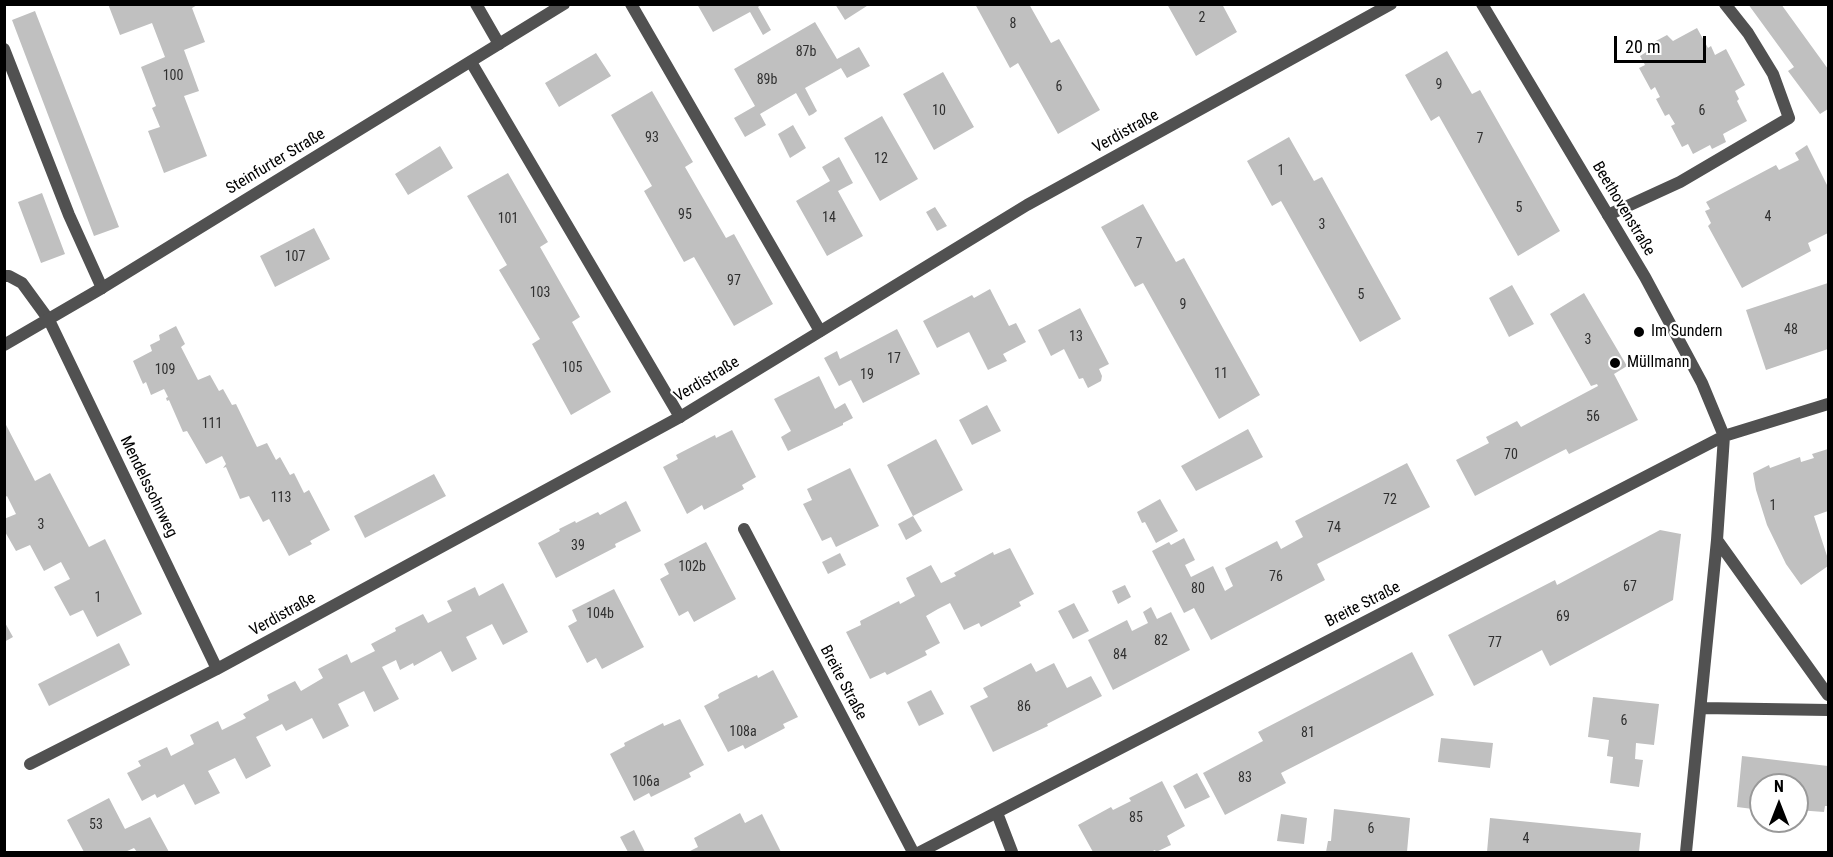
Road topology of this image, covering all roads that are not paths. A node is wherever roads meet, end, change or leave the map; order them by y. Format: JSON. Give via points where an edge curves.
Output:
{"nodes":[{"id":1,"x":476,"y":4,"type":"edge"},
{"id":2,"x":564,"y":4,"type":"edge"},
{"id":3,"x":631,"y":4,"type":"edge"},
{"id":4,"x":1391,"y":4,"type":"edge"},
{"id":5,"x":1482,"y":4,"type":"edge"},
{"id":6,"x":1725,"y":4,"type":"edge"},
{"id":7,"x":499,"y":44,"type":"junction"},
{"id":8,"x":4,"y":49,"type":"edge"},
{"id":9,"x":471,"y":62,"type":"junction"},
{"id":10,"x":1608,"y":215,"type":"junction"},
{"id":11,"x":4,"y":276,"type":"edge"},
{"id":12,"x":102,"y":288,"type":"junction"},
{"id":13,"x":49,"y":320,"type":"junction"},
{"id":14,"x":820,"y":331,"type":"junction"},
{"id":15,"x":4,"y":345,"type":"edge"},
{"id":16,"x":1828,"y":404,"type":"edge"},
{"id":17,"x":680,"y":417,"type":"junction"},
{"id":18,"x":1724,"y":436,"type":"junction"},
{"id":19,"x":744,"y":529,"type":"dead end"},
{"id":20,"x":1717,"y":540,"type":"junction"},
{"id":21,"x":217,"y":669,"type":"junction"},
{"id":22,"x":1828,"y":695,"type":"edge"},
{"id":23,"x":1702,"y":708,"type":"junction"},
{"id":24,"x":1828,"y":710,"type":"edge"},
{"id":25,"x":30,"y":764,"type":"dead end"},
{"id":26,"x":997,"y":813,"type":"junction"},
{"id":27,"x":913,"y":852,"type":"edge"},
{"id":28,"x":920,"y":852,"type":"edge"},
{"id":29,"x":1012,"y":852,"type":"edge"},
{"id":30,"x":1686,"y":852,"type":"edge"}],
"edges":[{"from":1,"to":7,"type":"street"},
{"from":2,"to":7,"type":"street","name":"Steinfurter Straße"},
{"from":3,"to":14,"type":"street"},
{"from":4,"to":14,"type":"street","name":"Verdistraße","via":[[1027,204]]},
{"from":5,"to":10,"type":"street","name":"Beethovenstraße"},
{"from":6,"to":10,"type":"street","via":[[1773,74],[1789,118],[1680,182]]},
{"from":7,"to":9,"type":"street","name":"Steinfurter Straße"},
{"from":8,"to":12,"type":"street"},
{"from":9,"to":12,"type":"street","name":"Steinfurter Straße"},
{"from":9,"to":17,"type":"street"},
{"from":10,"to":18,"type":"street","name":"Beethovenstraße","via":[[1702,383]]},
{"from":11,"to":13,"type":"street","name":"Mendelssohnweg","via":[[22,283]]},
{"from":12,"to":13,"type":"street","name":"Steinfurter Straße"},
{"from":13,"to":15,"type":"street","name":"Steinfurter Straße"},
{"from":13,"to":21,"type":"street","name":"Mendelssohnweg"},
{"from":14,"to":17,"type":"street","name":"Verdistraße"},
{"from":16,"to":18,"type":"street","name":"Breite Straße"},
{"from":17,"to":21,"type":"street","name":"Verdistraße"},
{"from":18,"to":20,"type":"street"},
{"from":18,"to":26,"type":"street","name":"Breite Straße"},
{"from":19,"to":27,"type":"street","name":"Breite Straße"},
{"from":20,"to":22,"type":"street"},
{"from":20,"to":23,"type":"street"},
{"from":21,"to":25,"type":"street","name":"Verdistraße"},
{"from":23,"to":24,"type":"street"},
{"from":23,"to":30,"type":"street"},
{"from":26,"to":28,"type":"street","name":"Breite Straße"},
{"from":26,"to":29,"type":"street"}]}
